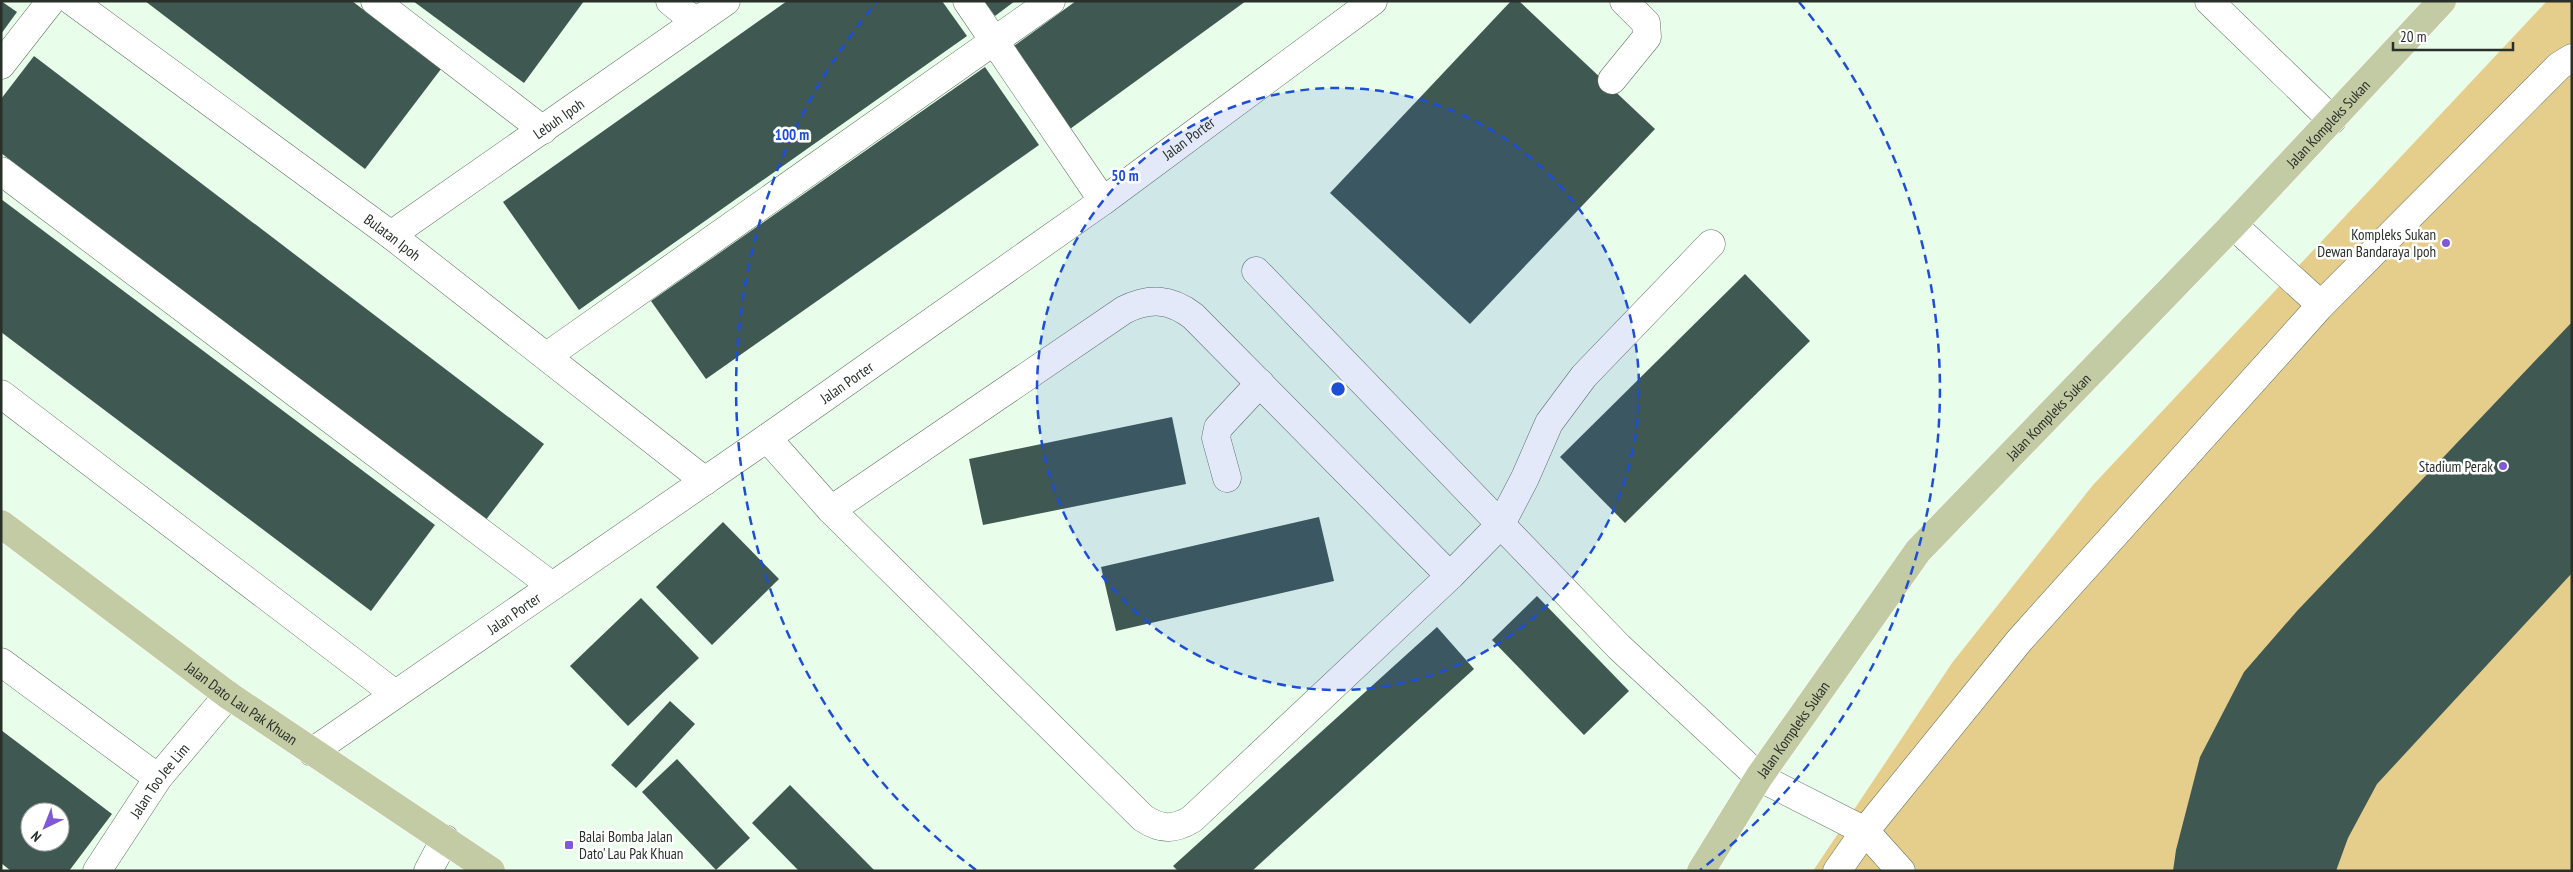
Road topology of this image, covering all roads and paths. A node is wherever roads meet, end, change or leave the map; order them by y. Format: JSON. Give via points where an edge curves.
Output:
{"nodes":[{"id":1,"x":51,"y":1,"type":"edge"},
{"id":2,"x":72,"y":1,"type":"edge"},
{"id":3,"x":375,"y":1,"type":"edge"},
{"id":4,"x":670,"y":1,"type":"edge"},
{"id":5,"x":726,"y":1,"type":"edge"},
{"id":6,"x":967,"y":1,"type":"edge"},
{"id":7,"x":1051,"y":1,"type":"edge"},
{"id":8,"x":1373,"y":1,"type":"edge"},
{"id":9,"x":1624,"y":1,"type":"edge"},
{"id":10,"x":2209,"y":1,"type":"edge"},
{"id":11,"x":2442,"y":1,"type":"edge"},
{"id":12,"x":696,"y":22,"type":"junction"},
{"id":13,"x":996,"y":42,"type":"junction"},
{"id":14,"x":2572,"y":58,"type":"edge"},
{"id":15,"x":1,"y":65,"type":"edge"},
{"id":16,"x":1612,"y":80,"type":"dead end"},
{"id":17,"x":2332,"y":120,"type":"junction"},
{"id":18,"x":543,"y":130,"type":"junction"},
{"id":19,"x":1,"y":171,"type":"edge"},
{"id":20,"x":1103,"y":201,"type":"junction"},
{"id":21,"x":2233,"y":225,"type":"junction"},
{"id":22,"x":391,"y":235,"type":"junction"},
{"id":23,"x":1711,"y":244,"type":"dead end"},
{"id":24,"x":1256,"y":271,"type":"dead end"},
{"id":25,"x":2321,"y":305,"type":"junction"},
{"id":26,"x":547,"y":356,"type":"junction"},
{"id":27,"x":1260,"y":384,"type":"junction"},
{"id":28,"x":1,"y":394,"type":"edge"},
{"id":29,"x":767,"y":438,"type":"junction"},
{"id":30,"x":1227,"y":478,"type":"dead end"},
{"id":31,"x":704,"y":481,"type":"junction"},
{"id":32,"x":831,"y":510,"type":"junction"},
{"id":33,"x":1,"y":524,"type":"edge"},
{"id":34,"x":1500,"y":524,"type":"junction"},
{"id":35,"x":1450,"y":576,"type":"junction"},
{"id":36,"x":552,"y":586,"type":"junction"},
{"id":37,"x":1,"y":662,"type":"edge"},
{"id":38,"x":395,"y":694,"type":"junction"},
{"id":39,"x":228,"y":695,"type":"junction"},
{"id":40,"x":312,"y":752,"type":"junction"},
{"id":41,"x":1759,"y":777,"type":"junction"},
{"id":42,"x":158,"y":778,"type":"junction"},
{"id":43,"x":1865,"y":831,"type":"junction"},
{"id":44,"x":446,"y":839,"type":"junction"},
{"id":45,"x":97,"y":871,"type":"edge"},
{"id":46,"x":428,"y":871,"type":"edge"},
{"id":47,"x":491,"y":871,"type":"edge"},
{"id":48,"x":1701,"y":871,"type":"edge"},
{"id":49,"x":1837,"y":871,"type":"edge"},
{"id":50,"x":1901,"y":871,"type":"edge"}],
"edges":[{"from":1,"to":15,"type":"street"},
{"from":2,"to":22,"type":"street","name":"Bulatan Ipoh"},
{"from":3,"to":18,"type":"street"},
{"from":4,"to":12,"type":"street"},
{"from":5,"to":12,"type":"street","name":"Lebuh Ipoh"},
{"from":6,"to":13,"type":"street"},
{"from":7,"to":13,"type":"street"},
{"from":8,"to":20,"type":"street","name":"Jalan Porter"},
{"from":9,"to":16,"type":"street","via":[[1646,23],[1647,37]]},
{"from":10,"to":17,"type":"street"},
{"from":11,"to":17,"type":"main road","name":"Jalan Kompleks Sukan"},
{"from":12,"to":18,"type":"street","name":"Lebuh Ipoh"},
{"from":13,"to":20,"type":"street"},
{"from":13,"to":26,"type":"street"},
{"from":14,"to":25,"type":"street","via":[[2559,66]]},
{"from":17,"to":21,"type":"main road","name":"Jalan Kompleks Sukan"},
{"from":18,"to":22,"type":"street","name":"Lebuh Ipoh"},
{"from":19,"to":36,"type":"street"},
{"from":20,"to":29,"type":"street","name":"Jalan Porter"},
{"from":21,"to":25,"type":"street"},
{"from":21,"to":41,"type":"main road","name":"Jalan Kompleks Sukan","via":[[1918,551]]},
{"from":22,"to":26,"type":"street","name":"Bulatan Ipoh"},
{"from":23,"to":34,"type":"street","via":[[1584,376],[1549,423]]},
{"from":24,"to":34,"type":"street"},
{"from":25,"to":43,"type":"street","via":[[2019,641]]},
{"from":26,"to":31,"type":"street","name":"Bulatan Ipoh"},
{"from":27,"to":30,"type":"street","via":[[1218,428],[1216,438]]},
{"from":27,"to":32,"type":"street","via":[[1182,307],[1153,300],[1138,303]]},
{"from":27,"to":35,"type":"street"},
{"from":28,"to":38,"type":"street"},
{"from":29,"to":31,"type":"street","name":"Jalan Porter"},
{"from":29,"to":32,"type":"street"},
{"from":31,"to":36,"type":"street","name":"Jalan Porter"},
{"from":32,"to":35,"type":"street","via":[[1143,818],[1154,826],[1168,828],[1181,826],[1192,819]]},
{"from":33,"to":39,"type":"main road","name":"Jalan Dato Lau Pak Khuan"},
{"from":34,"to":35,"type":"street"},
{"from":34,"to":41,"type":"street","via":[[1619,646]]},
{"from":36,"to":38,"type":"street","name":"Jalan Porter"},
{"from":37,"to":42,"type":"street"},
{"from":38,"to":40,"type":"street","name":"Jalan Porter"},
{"from":39,"to":40,"type":"main road","name":"Jalan Dato Lau Pak Khuan"},
{"from":39,"to":42,"type":"street","name":"Jalan Too Jee Lim"},
{"from":40,"to":44,"type":"main road","name":"Jalan Dato Lau Pak Khuan"},
{"from":41,"to":43,"type":"street"},
{"from":41,"to":48,"type":"main road","name":"Jalan Kompleks Sukan"},
{"from":42,"to":45,"type":"street","name":"Jalan Too Jee Lim"},
{"from":43,"to":49,"type":"street"},
{"from":43,"to":50,"type":"street"},
{"from":44,"to":46,"type":"street"},
{"from":44,"to":47,"type":"main road","name":"Jalan Dato Lau Pak Khuan"}]}
